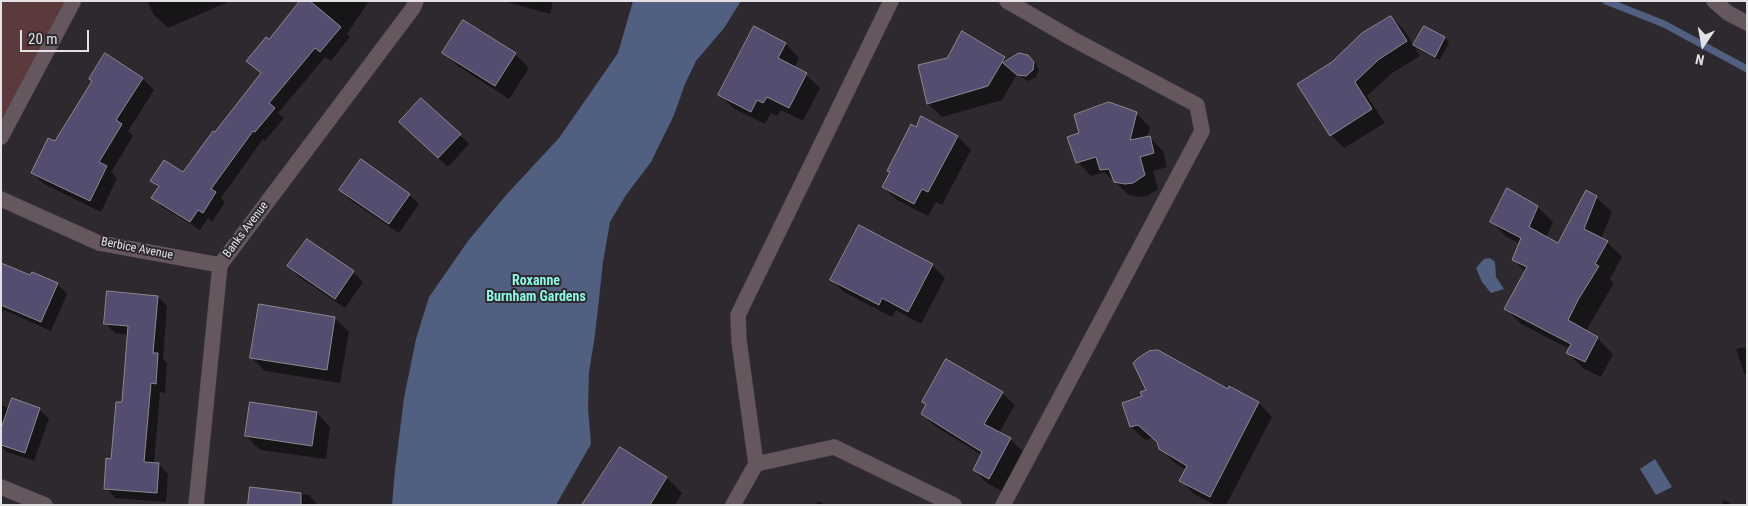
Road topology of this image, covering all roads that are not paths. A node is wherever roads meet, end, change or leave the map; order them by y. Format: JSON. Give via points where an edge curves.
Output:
{"nodes":[{"id":1,"x":72,"y":1,"type":"edge"},
{"id":2,"x":416,"y":1,"type":"edge"},
{"id":3,"x":891,"y":1,"type":"edge"},
{"id":4,"x":1007,"y":1,"type":"edge"},
{"id":5,"x":1714,"y":1,"type":"edge"},
{"id":6,"x":1747,"y":23,"type":"edge"},
{"id":7,"x":1,"y":137,"type":"edge"},
{"id":8,"x":1,"y":199,"type":"edge"},
{"id":9,"x":220,"y":265,"type":"junction"},
{"id":10,"x":756,"y":464,"type":"junction"},
{"id":11,"x":1,"y":487,"type":"edge"},
{"id":12,"x":45,"y":505,"type":"edge"},
{"id":13,"x":196,"y":505,"type":"edge"},
{"id":14,"x":733,"y":505,"type":"edge"},
{"id":15,"x":954,"y":505,"type":"edge"},
{"id":16,"x":1003,"y":505,"type":"edge"}],
"edges":[{"from":1,"to":7,"type":"street"},
{"from":2,"to":9,"type":"street","name":"Banks Avenue"},
{"from":3,"to":10,"type":"street","via":[[738,315]]},
{"from":4,"to":16,"type":"street","via":[[1197,105],[1202,131]]},
{"from":5,"to":6,"type":"street"},
{"from":8,"to":9,"type":"street","name":"Berbice Avenue","via":[[99,243]]},
{"from":9,"to":13,"type":"street","name":"Banks Avenue"},
{"from":10,"to":14,"type":"street"},
{"from":10,"to":15,"type":"street","via":[[834,448]]},
{"from":11,"to":12,"type":"street"}]}
